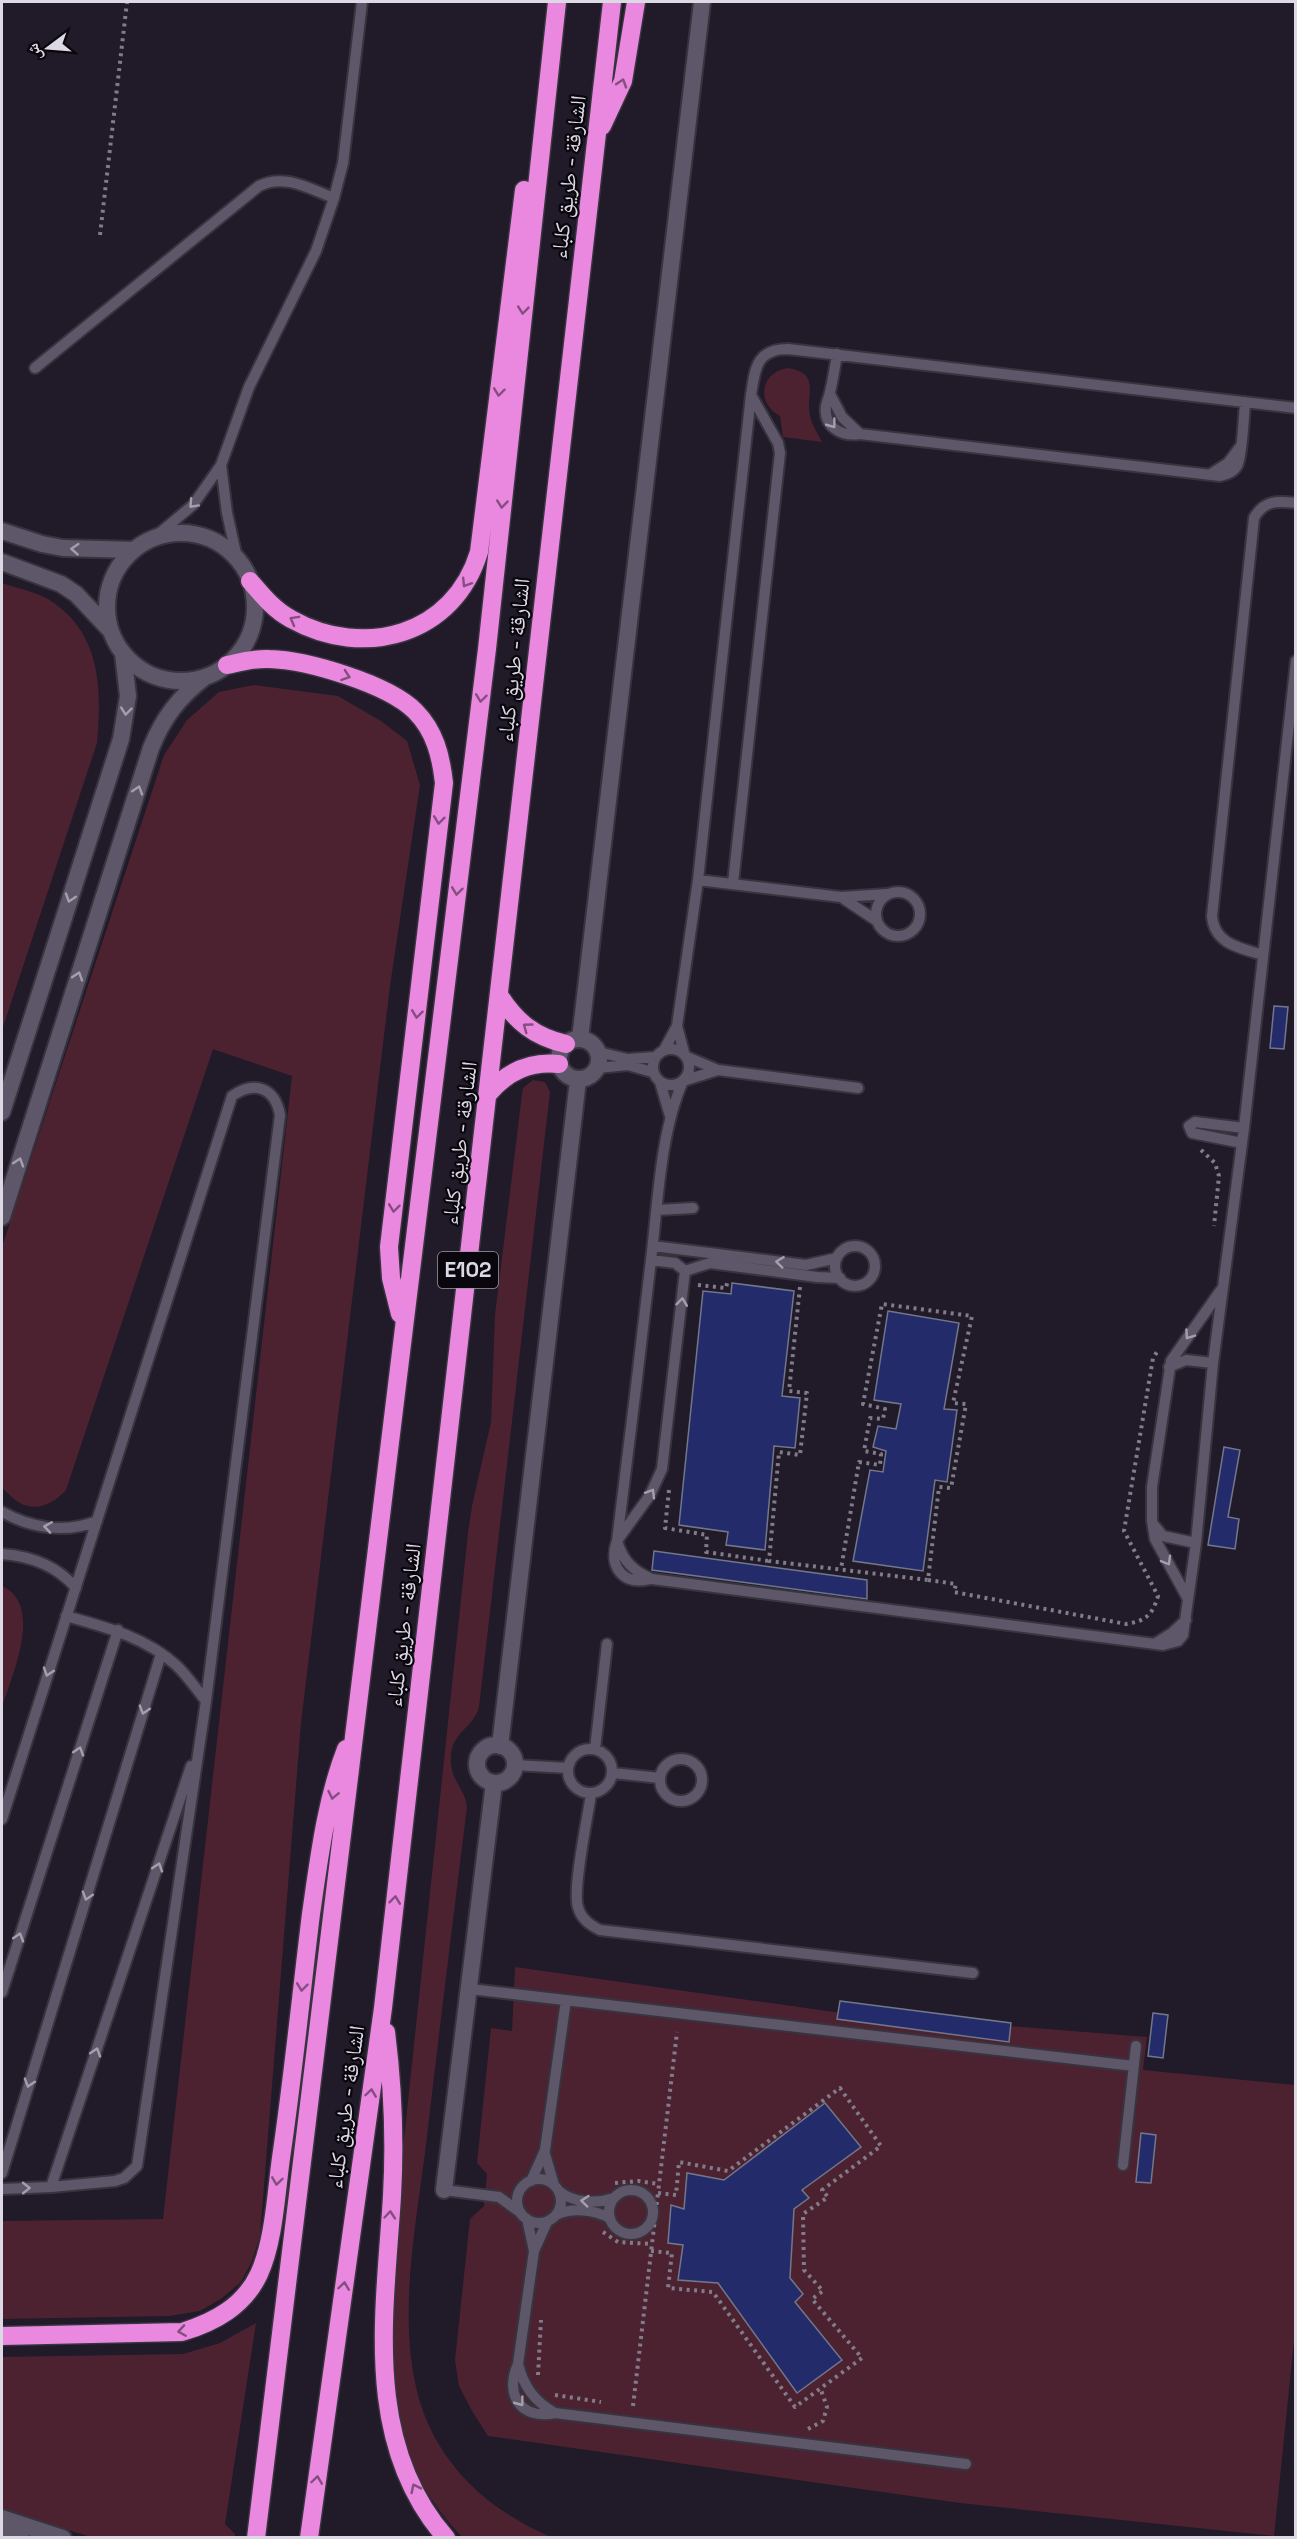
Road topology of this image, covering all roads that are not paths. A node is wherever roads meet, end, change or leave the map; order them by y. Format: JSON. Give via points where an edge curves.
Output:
{"nodes":[{"id":1,"x":362,"y":2,"type":"edge"},
{"id":2,"x":554,"y":2,"type":"edge"},
{"id":3,"x":612,"y":2,"type":"edge"},
{"id":4,"x":636,"y":2,"type":"edge"},
{"id":5,"x":702,"y":2,"type":"edge"},
{"id":6,"x":597,"y":135,"type":"junction"},
{"id":7,"x":334,"y":198,"type":"junction"},
{"id":8,"x":837,"y":354,"type":"junction"},
{"id":9,"x":35,"y":368,"type":"dead end"},
{"id":10,"x":751,"y":394,"type":"junction"},
{"id":11,"x":1245,"y":402,"type":"junction"},
{"id":12,"x":1296,"y":408,"type":"edge"},
{"id":13,"x":221,"y":465,"type":"junction"},
{"id":14,"x":1296,"y":503,"type":"edge"},
{"id":15,"x":2,"y":531,"type":"edge"},
{"id":16,"x":156,"y":536,"type":"junction"},
{"id":17,"x":134,"y":550,"type":"junction"},
{"id":18,"x":237,"y":558,"type":"junction"},
{"id":19,"x":2,"y":562,"type":"edge"},
{"id":20,"x":250,"y":581,"type":"junction"},
{"id":21,"x":111,"y":630,"type":"junction"},
{"id":22,"x":123,"y":653,"type":"junction"},
{"id":23,"x":1296,"y":661,"type":"edge"},
{"id":24,"x":228,"y":665,"type":"junction"},
{"id":25,"x":205,"y":677,"type":"junction"},
{"id":26,"x":698,"y":880,"type":"junction"},
{"id":27,"x":733,"y":884,"type":"junction"},
{"id":28,"x":886,"y":894,"type":"junction"},
{"id":29,"x":841,"y":897,"type":"junction"},
{"id":30,"x":877,"y":921,"type":"junction"},
{"id":31,"x":1263,"y":955,"type":"junction"},
{"id":32,"x":500,"y":995,"type":"junction"},
{"id":33,"x":677,"y":1026,"type":"junction"},
{"id":34,"x":573,"y":1042,"type":"junction"},
{"id":35,"x":659,"y":1053,"type":"junction"},
{"id":36,"x":685,"y":1056,"type":"junction"},
{"id":37,"x":597,"y":1060,"type":"junction"},
{"id":38,"x":628,"y":1062,"type":"junction"},
{"id":39,"x":559,"y":1064,"type":"junction"},
{"id":40,"x":718,"y":1070,"type":"junction"},
{"id":41,"x":652,"y":1072,"type":"junction"},
{"id":42,"x":578,"y":1080,"type":"junction"},
{"id":43,"x":683,"y":1081,"type":"junction"},
{"id":44,"x":660,"y":1082,"type":"junction"},
{"id":45,"x":858,"y":1088,"type":"dead end"},
{"id":46,"x":489,"y":1093,"type":"junction"},
{"id":47,"x":2,"y":1112,"type":"edge"},
{"id":48,"x":670,"y":1116,"type":"junction"},
{"id":49,"x":1244,"y":1128,"type":"junction"},
{"id":50,"x":1242,"y":1143,"type":"junction"},
{"id":51,"x":693,"y":1208,"type":"dead end"},
{"id":52,"x":657,"y":1210,"type":"junction"},
{"id":53,"x":2,"y":1217,"type":"edge"},
{"id":54,"x":653,"y":1246,"type":"junction"},
{"id":55,"x":837,"y":1258,"type":"junction"},
{"id":56,"x":651,"y":1260,"type":"junction"},
{"id":57,"x":685,"y":1271,"type":"junction"},
{"id":58,"x":840,"y":1278,"type":"junction"},
{"id":59,"x":1223,"y":1287,"type":"junction"},
{"id":60,"x":403,"y":1327,"type":"junction"},
{"id":61,"x":1213,"y":1363,"type":"junction"},
{"id":62,"x":1169,"y":1367,"type":"junction"},
{"id":63,"x":2,"y":1512,"type":"edge"},
{"id":64,"x":97,"y":1521,"type":"junction"},
{"id":65,"x":1152,"y":1521,"type":"junction"},
{"id":66,"x":617,"y":1541,"type":"junction"},
{"id":67,"x":1196,"y":1543,"type":"junction"},
{"id":68,"x":2,"y":1554,"type":"edge"},
{"id":69,"x":76,"y":1588,"type":"junction"},
{"id":70,"x":1188,"y":1599,"type":"junction"},
{"id":71,"x":66,"y":1616,"type":"junction"},
{"id":72,"x":118,"y":1630,"type":"junction"},
{"id":73,"x":607,"y":1644,"type":"dead end"},
{"id":74,"x":161,"y":1654,"type":"junction"},
{"id":75,"x":206,"y":1701,"type":"junction"},
{"id":76,"x":357,"y":1719,"type":"junction"},
{"id":77,"x":200,"y":1738,"type":"junction"},
{"id":78,"x":500,"y":1746,"type":"junction"},
{"id":79,"x":595,"y":1749,"type":"junction"},
{"id":80,"x":515,"y":1766,"type":"junction"},
{"id":81,"x":568,"y":1768,"type":"junction"},
{"id":82,"x":613,"y":1773,"type":"junction"},
{"id":83,"x":660,"y":1778,"type":"junction"},
{"id":84,"x":494,"y":1783,"type":"junction"},
{"id":85,"x":591,"y":1794,"type":"junction"},
{"id":86,"x":2,"y":1819,"type":"edge"},
{"id":87,"x":973,"y":1973,"type":"dead end"},
{"id":88,"x":470,"y":1989,"type":"junction"},
{"id":89,"x":2,"y":1992,"type":"edge"},
{"id":90,"x":566,"y":2000,"type":"junction"},
{"id":91,"x":382,"y":2008,"type":"junction"},
{"id":92,"x":1136,"y":2046,"type":"dead end"},
{"id":93,"x":1134,"y":2066,"type":"junction"},
{"id":94,"x":545,"y":2150,"type":"junction"},
{"id":95,"x":1123,"y":2165,"type":"dead end"},
{"id":96,"x":2,"y":2173,"type":"edge"},
{"id":97,"x":528,"y":2183,"type":"junction"},
{"id":98,"x":51,"y":2187,"type":"junction"},
{"id":99,"x":556,"y":2188,"type":"junction"},
{"id":100,"x":2,"y":2189,"type":"edge"},
{"id":101,"x":444,"y":2190,"type":"joint"},
{"id":102,"x":499,"y":2197,"type":"junction"},
{"id":103,"x":614,"y":2198,"type":"junction"},
{"id":104,"x":524,"y":2216,"type":"junction"},
{"id":105,"x":552,"y":2218,"type":"junction"},
{"id":106,"x":610,"y":2218,"type":"junction"},
{"id":107,"x":534,"y":2251,"type":"junction"},
{"id":108,"x":2,"y":2336,"type":"edge"},
{"id":109,"x":966,"y":2464,"type":"dead end"},
{"id":110,"x":2,"y":2518,"type":"edge"},
{"id":111,"x":2,"y":2531,"type":"edge"},
{"id":112,"x":21,"y":2538,"type":"edge"},
{"id":113,"x":63,"y":2538,"type":"edge"},
{"id":114,"x":256,"y":2538,"type":"edge"},
{"id":115,"x":309,"y":2538,"type":"edge"},
{"id":116,"x":446,"y":2538,"type":"edge"}],
"edges":[{"from":1,"to":7,"type":"lane","via":[[343,163]]},
{"from":2,"to":20,"type":"highway","one_way":true,"via":[[539,64],[474,569],[450,604],[430,621],[384,637],[362,639],[314,630],[289,618]]},
{"from":2,"to":60,"type":"highway","name":"الشارقة - طريق كلباء","number":"E102","one_way":true,"via":[[487,649]]},
{"from":3,"to":6,"type":"highway","name":"الشارقة - طريق كلباء","number":"E102"},
{"from":6,"to":4,"type":"highway","one_way":true,"via":[[623,81]]},
{"from":5,"to":34,"type":"street"},
{"from":6,"to":32,"type":"highway","name":"الشارقة - طريق كلباء","number":"E102"},
{"from":7,"to":9,"type":"lane","via":[[282,180],[259,186]]},
{"from":7,"to":13,"type":"lane","via":[[316,251],[245,397]]},
{"from":8,"to":10,"type":"lane","via":[[776,349],[759,361]]},
{"from":8,"to":11,"type":"lane"},
{"from":8,"to":11,"type":"lane","via":[[830,394],[842,417],[860,434],[1210,474],[1228,463],[1240,447]]},
{"from":10,"to":26,"type":"lane"},
{"from":10,"to":27,"type":"lane","via":[[776,438],[780,453]]},
{"from":11,"to":12,"type":"lane"},
{"from":13,"to":16,"type":"lane","one_way":true,"via":[[193,505]]},
{"from":13,"to":18,"type":"lane"},
{"from":14,"to":31,"type":"lane","via":[[1271,502],[1254,518],[1212,916],[1222,940]]},
{"from":17,"to":15,"type":"street","one_way":true,"via":[[63,548]]},
{"from":16,"to":17,"type":"street"},
{"from":16,"to":18,"type":"street","via":[[200,535]]},
{"from":17,"to":21,"type":"street","via":[[112,578],[107,613]]},
{"from":18,"to":20,"type":"street"},
{"from":19,"to":21,"type":"street","via":[[61,584]]},
{"from":20,"to":24,"type":"street","via":[[255,604],[252,627],[243,648]]},
{"from":21,"to":22,"type":"street"},
{"from":22,"to":25,"type":"street","via":[[139,669],[160,678],[182,681]]},
{"from":22,"to":47,"type":"street","one_way":true,"via":[[128,696],[121,739]]},
{"from":23,"to":31,"type":"lane"},
{"from":24,"to":25,"type":"street"},
{"from":24,"to":60,"type":"highway","one_way":true,"via":[[267,658],[287,660],[395,695],[415,711],[431,732],[441,756],[444,783],[389,1247],[391,1278]]},
{"from":53,"to":25,"type":"street","one_way":true,"via":[[151,748],[172,708]]},
{"from":26,"to":27,"type":"lane"},
{"from":26,"to":33,"type":"lane"},
{"from":27,"to":29,"type":"lane"},
{"from":28,"to":29,"type":"lane"},
{"from":28,"to":30,"type":"lane","via":[[878,903]]},
{"from":28,"to":30,"type":"lane","via":[[894,891],[910,895],[920,909],[917,925],[911,932],[895,936]]},
{"from":29,"to":30,"type":"lane"},
{"from":31,"to":49,"type":"lane"},
{"from":34,"to":32,"type":"highway","one_way":true,"via":[[549,1040],[527,1028],[508,1010]]},
{"from":32,"to":46,"type":"highway","name":"الشارقة - طريق كلباء","number":"E102"},
{"from":33,"to":35,"type":"lane"},
{"from":33,"to":36,"type":"lane"},
{"from":34,"to":37,"type":"street","via":[[593,1046]]},
{"from":34,"to":39,"type":"street","via":[[560,1053]]},
{"from":35,"to":36,"type":"lane","via":[[676,1049]]},
{"from":35,"to":38,"type":"lane"},
{"from":35,"to":41,"type":"lane"},
{"from":36,"to":40,"type":"lane"},
{"from":36,"to":43,"type":"lane","via":[[689,1069]]},
{"from":37,"to":38,"type":"lane"},
{"from":37,"to":42,"type":"street","via":[[593,1074]]},
{"from":38,"to":41,"type":"lane"},
{"from":39,"to":42,"type":"street","via":[[565,1075]]},
{"from":39,"to":46,"type":"highway","via":[[520,1068]]},
{"from":40,"to":43,"type":"lane"},
{"from":40,"to":45,"type":"lane"},
{"from":41,"to":44,"type":"lane"},
{"from":42,"to":78,"type":"street"},
{"from":43,"to":44,"type":"lane","via":[[672,1086]]},
{"from":43,"to":48,"type":"lane"},
{"from":44,"to":48,"type":"lane"},
{"from":91,"to":46,"type":"highway","name":"الشارقة - طريق كلباء","number":"E102","one_way":true},
{"from":48,"to":52,"type":"lane"},
{"from":49,"to":50,"type":"lane"},
{"from":49,"to":50,"type":"lane","via":[[1195,1122],[1189,1126],[1192,1133]]},
{"from":50,"to":59,"type":"lane"},
{"from":51,"to":52,"type":"lane"},
{"from":52,"to":54,"type":"lane"},
{"from":55,"to":54,"type":"lane","one_way":true,"via":[[806,1265]]},
{"from":54,"to":56,"type":"lane"},
{"from":55,"to":58,"type":"lane"},
{"from":55,"to":58,"type":"lane","via":[[847,1248],[861,1247],[873,1256],[875,1263],[872,1277],[860,1285]]},
{"from":56,"to":57,"type":"lane","via":[[675,1263]]},
{"from":56,"to":66,"type":"lane"},
{"from":57,"to":58,"type":"lane","via":[[710,1263]]},
{"from":66,"to":57,"type":"lane","one_way":true,"via":[[650,1495],[662,1469]]},
{"from":59,"to":61,"type":"lane"},
{"from":59,"to":62,"type":"lane","one_way":true},
{"from":60,"to":76,"type":"highway","name":"الشارقة - طريق كلباء","number":"E102"},
{"from":61,"to":62,"type":"lane","via":[[1186,1360]]},
{"from":61,"to":67,"type":"lane"},
{"from":62,"to":65,"type":"lane","via":[[1154,1464]]},
{"from":64,"to":63,"type":"lane","one_way":true,"via":[[63,1530],[36,1526]]},
{"from":64,"to":69,"type":"lane"},
{"from":64,"to":75,"type":"lane","via":[[232,1096],[256,1087],[269,1092],[278,1102],[280,1115]]},
{"from":65,"to":67,"type":"lane","via":[[1163,1536]]},
{"from":65,"to":70,"type":"lane","one_way":true,"via":[[1158,1545]]},
{"from":66,"to":70,"type":"lane","via":[[629,1565],[652,1579],[1163,1646],[1184,1635]]},
{"from":67,"to":70,"type":"lane"},
{"from":68,"to":69,"type":"lane","via":[[27,1557],[49,1566]]},
{"from":69,"to":71,"type":"lane"},
{"from":71,"to":72,"type":"lane"},
{"from":71,"to":86,"type":"lane","one_way":true},
{"from":72,"to":74,"type":"lane"},
{"from":89,"to":72,"type":"lane","one_way":true},
{"from":73,"to":79,"type":"lane"},
{"from":74,"to":75,"type":"lane","via":[[185,1674]]},
{"from":74,"to":96,"type":"lane","one_way":true},
{"from":75,"to":77,"type":"lane"},
{"from":76,"to":108,"type":"highway","one_way":true,"via":[[339,1766],[318,1867],[288,2110],[267,2251],[259,2274],[228,2313],[182,2332]]},
{"from":76,"to":114,"type":"highway","name":"الشارقة - طريق كلباء","number":"E102"},
{"from":98,"to":77,"type":"lane","one_way":true},
{"from":77,"to":98,"type":"lane","via":[[137,2166],[115,2181]]},
{"from":78,"to":80,"type":"street","via":[[509,1751]]},
{"from":78,"to":84,"type":"street","via":[[488,1747],[477,1761],[480,1774]]},
{"from":79,"to":81,"type":"lane","via":[[587,1748],[574,1755]]},
{"from":79,"to":82,"type":"lane","via":[[609,1757]]},
{"from":80,"to":81,"type":"lane"},
{"from":80,"to":84,"type":"street","via":[[511,1777]]},
{"from":81,"to":85,"type":"lane","via":[[576,1789]]},
{"from":82,"to":83,"type":"lane"},
{"from":82,"to":85,"type":"lane","via":[[606,1788]]},
{"from":83,"to":83,"type":"lane","via":[[663,1792],[675,1800],[695,1796],[702,1782],[698,1768],[679,1759],[666,1765]]},
{"from":84,"to":88,"type":"street"},
{"from":85,"to":87,"type":"lane","via":[[576,1896],[580,1914],[600,1930]]},
{"from":88,"to":90,"type":"lane"},
{"from":88,"to":101,"type":"street"},
{"from":90,"to":93,"type":"lane"},
{"from":90,"to":94,"type":"lane"},
{"from":115,"to":91,"type":"highway","name":"الشارقة - طريق كلباء","number":"E102","one_way":true},
{"from":116,"to":91,"type":"highway","one_way":true,"via":[[409,2475],[389,2419],[385,2291],[393,2136]]},
{"from":92,"to":93,"type":"lane"},
{"from":93,"to":95,"type":"lane"},
{"from":94,"to":97,"type":"lane"},
{"from":94,"to":99,"type":"lane"},
{"from":97,"to":99,"type":"lane","via":[[547,2181]]},
{"from":97,"to":102,"type":"lane"},
{"from":97,"to":104,"type":"lane","via":[[518,2198]]},
{"from":100,"to":98,"type":"lane","one_way":true},
{"from":103,"to":99,"type":"lane","one_way":true,"via":[[596,2202],[574,2200]]},
{"from":99,"to":105,"type":"lane","via":[[561,2204]]},
{"from":101,"to":102,"type":"lane"},
{"from":102,"to":104,"type":"lane"},
{"from":103,"to":106,"type":"lane"},
{"from":103,"to":106,"type":"lane","via":[[636,2190],[649,2200],[652,2216],[649,2224],[636,2233],[620,2231]]},
{"from":104,"to":105,"type":"lane","via":[[540,2223]]},
{"from":104,"to":107,"type":"lane"},
{"from":105,"to":106,"type":"lane","via":[[571,2211],[595,2212]]},
{"from":105,"to":107,"type":"lane"},
{"from":107,"to":109,"type":"lane","via":[[518,2364],[512,2377],[512,2391],[529,2412]]},
{"from":110,"to":113,"type":"street"},
{"from":111,"to":112,"type":"street"}]}
